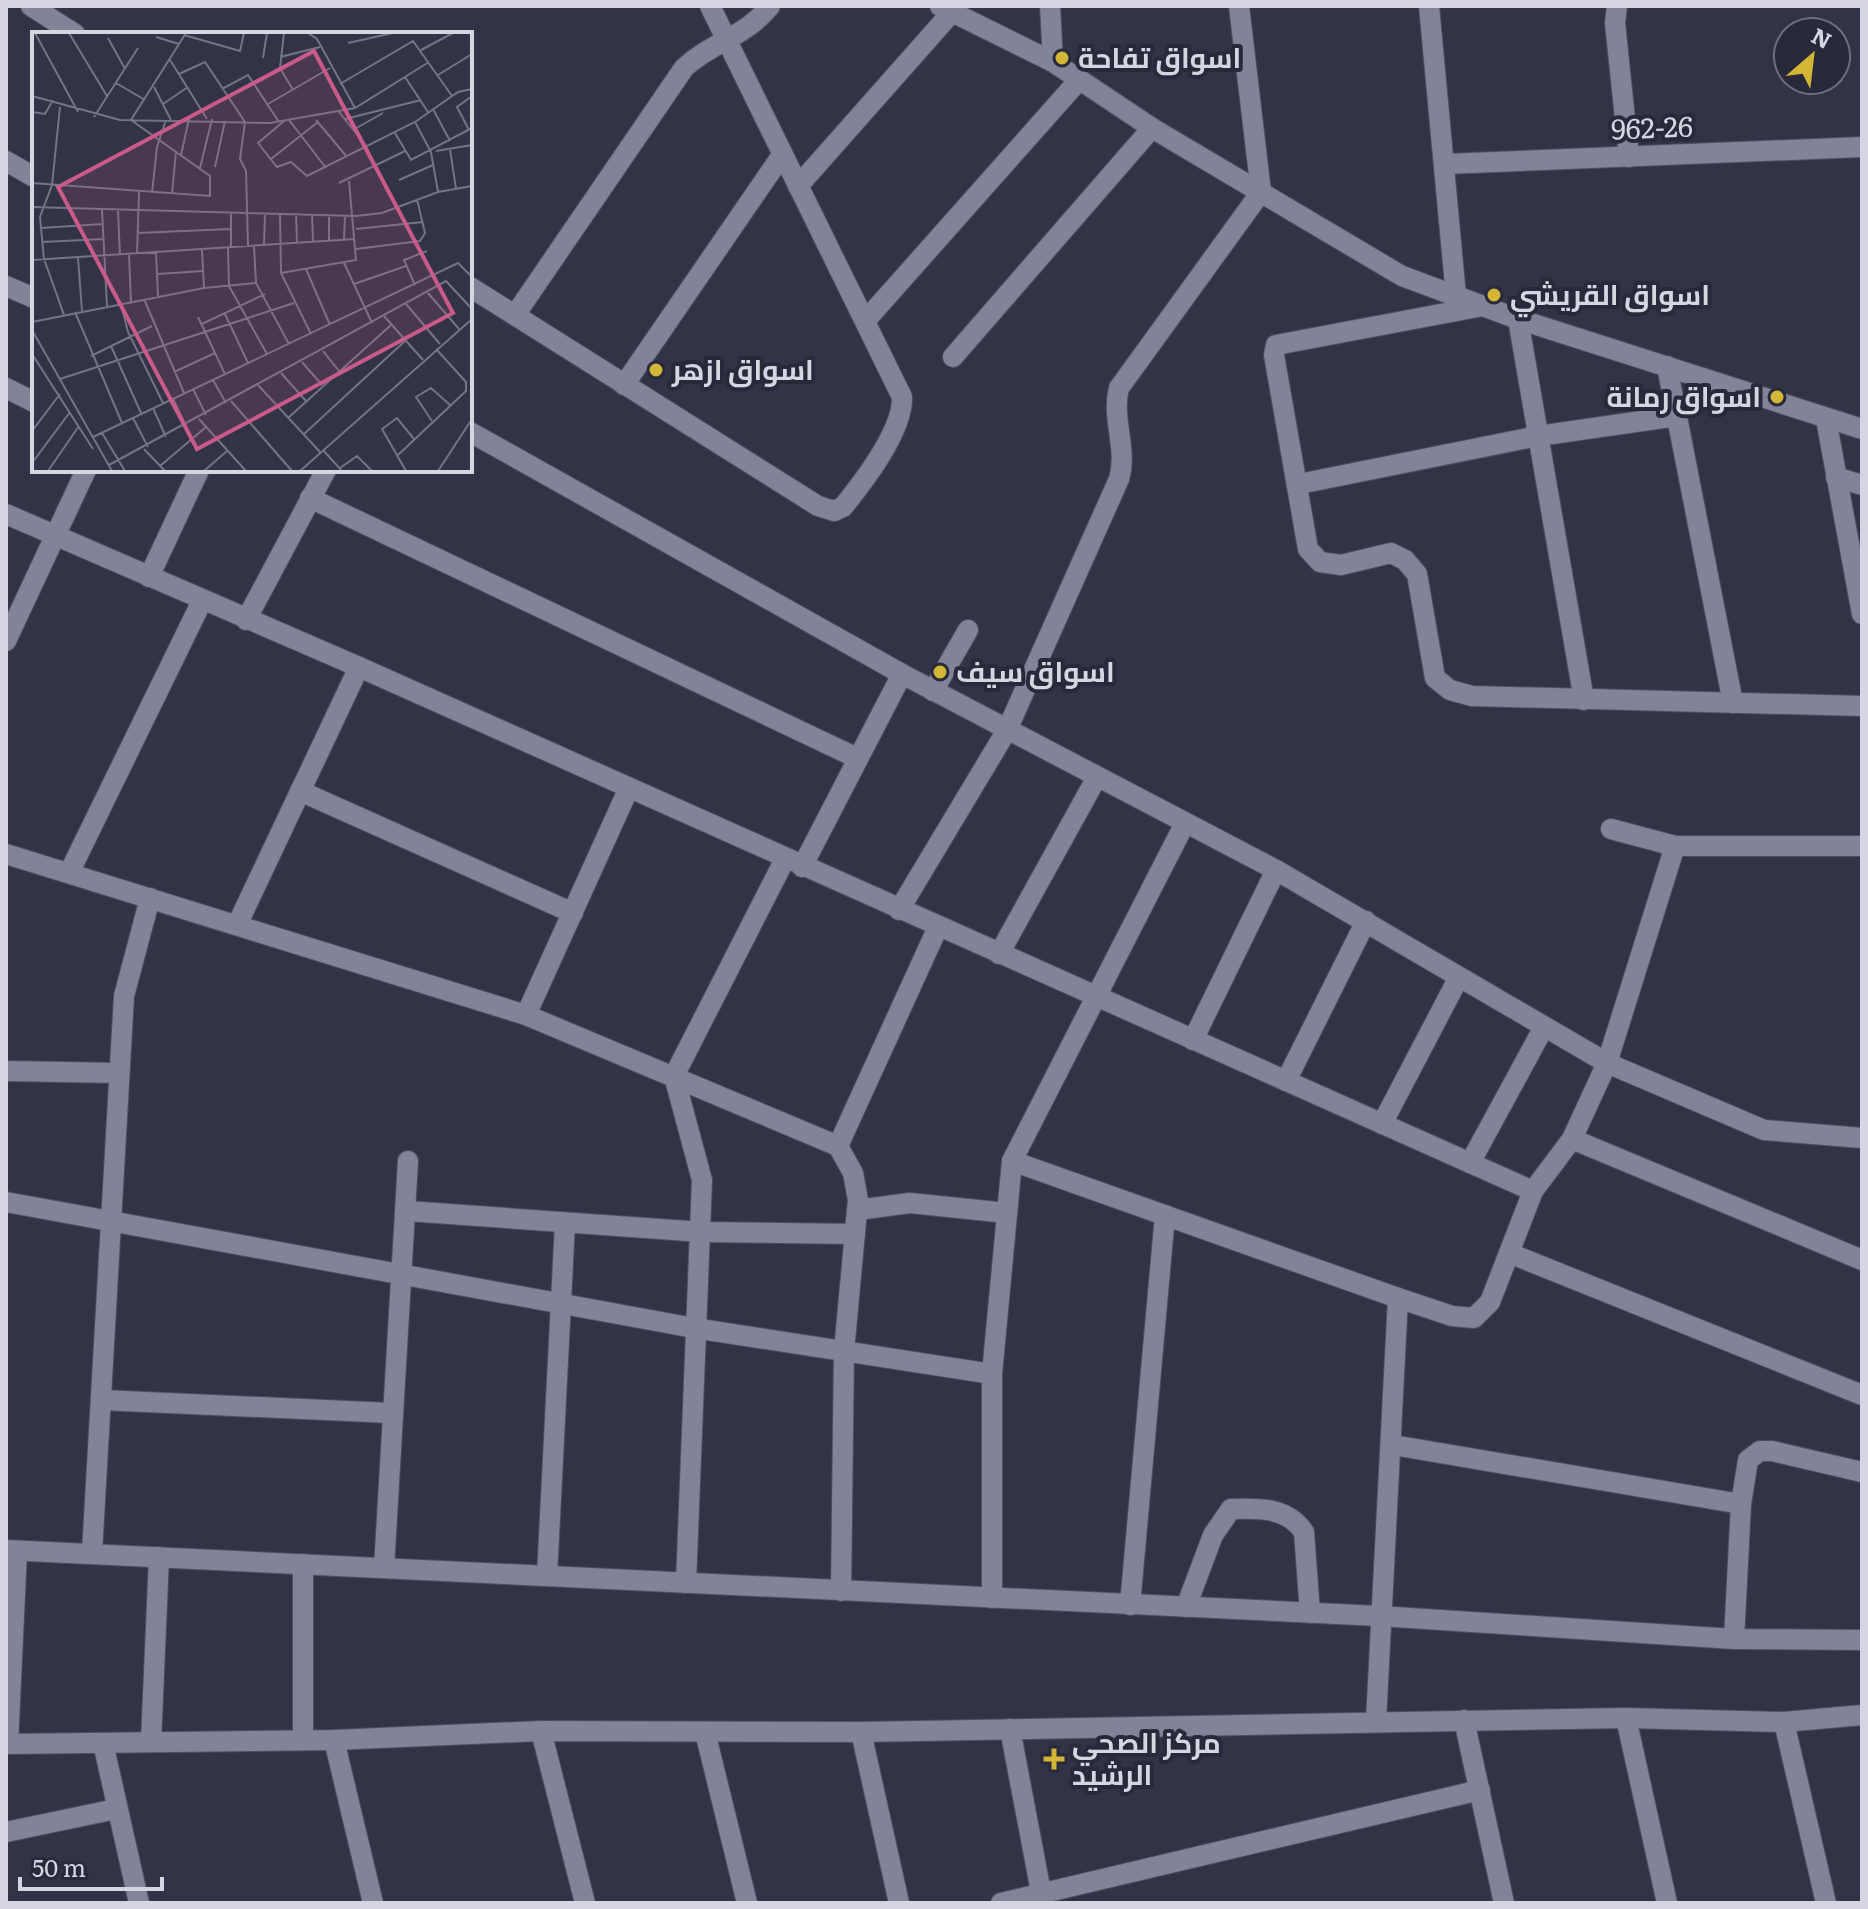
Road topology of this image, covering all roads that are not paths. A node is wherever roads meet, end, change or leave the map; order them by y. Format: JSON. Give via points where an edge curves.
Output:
{"nodes":[{"id":1,"x":31,"y":6,"type":"edge"},
{"id":2,"x":710,"y":6,"type":"edge"},
{"id":3,"x":770,"y":6,"type":"edge"},
{"id":4,"x":1050,"y":6,"type":"edge"},
{"id":5,"x":1239,"y":6,"type":"edge"},
{"id":6,"x":1429,"y":6,"type":"edge"},
{"id":7,"x":1617,"y":6,"type":"edge"},
{"id":8,"x":946,"y":9,"type":"edge"},
{"id":9,"x":72,"y":32,"type":"edge"},
{"id":10,"x":728,"y":41,"type":"junction"},
{"id":11,"x":1053,"y":62,"type":"junction"},
{"id":12,"x":1079,"y":80,"type":"junction"},
{"id":13,"x":1152,"y":128,"type":"junction"},
{"id":14,"x":1862,"y":147,"type":"edge"},
{"id":15,"x":782,"y":155,"type":"junction"},
{"id":16,"x":1629,"y":157,"type":"junction"},
{"id":17,"x":6,"y":161,"type":"edge"},
{"id":18,"x":1445,"y":164,"type":"junction"},
{"id":19,"x":32,"y":176,"type":"edge"},
{"id":20,"x":798,"y":186,"type":"junction"},
{"id":21,"x":1261,"y":192,"type":"junction"},
{"id":22,"x":6,"y":286,"type":"edge"},
{"id":23,"x":472,"y":288,"type":"edge"},
{"id":24,"x":1456,"y":296,"type":"junction"},
{"id":25,"x":32,"y":297,"type":"edge"},
{"id":26,"x":1483,"y":306,"type":"junction"},
{"id":27,"x":515,"y":315,"type":"junction"},
{"id":28,"x":1518,"y":319,"type":"junction"},
{"id":29,"x":866,"y":320,"type":"junction"},
{"id":30,"x":953,"y":357,"type":"dead end"},
{"id":31,"x":1667,"y":366,"type":"junction"},
{"id":32,"x":624,"y":385,"type":"junction"},
{"id":33,"x":6,"y":388,"type":"edge"},
{"id":34,"x":32,"y":401,"type":"edge"},
{"id":35,"x":1677,"y":416,"type":"junction"},
{"id":36,"x":1826,"y":419,"type":"junction"},
{"id":37,"x":1862,"y":429,"type":"edge"},
{"id":38,"x":472,"y":433,"type":"edge"},
{"id":39,"x":1538,"y":436,"type":"junction"},
{"id":40,"x":85,"y":472,"type":"edge"},
{"id":41,"x":198,"y":472,"type":"edge"},
{"id":42,"x":325,"y":472,"type":"edge"},
{"id":43,"x":1836,"y":477,"type":"junction"},
{"id":44,"x":1299,"y":484,"type":"junction"},
{"id":45,"x":1862,"y":485,"type":"edge"},
{"id":46,"x":310,"y":498,"type":"junction"},
{"id":47,"x":6,"y":514,"type":"edge"},
{"id":48,"x":55,"y":536,"type":"junction"},
{"id":49,"x":1858,"y":567,"type":"edge"},
{"id":50,"x":149,"y":577,"type":"junction"},
{"id":51,"x":202,"y":601,"type":"junction"},
{"id":52,"x":1862,"y":614,"type":"edge"},
{"id":53,"x":246,"y":620,"type":"junction"},
{"id":54,"x":968,"y":630,"type":"dead end"},
{"id":55,"x":6,"y":641,"type":"edge"},
{"id":56,"x":359,"y":667,"type":"junction"},
{"id":57,"x":902,"y":674,"type":"junction"},
{"id":58,"x":933,"y":691,"type":"junction"},
{"id":59,"x":1584,"y":700,"type":"junction"},
{"id":60,"x":1733,"y":703,"type":"junction"},
{"id":61,"x":1862,"y":706,"type":"edge"},
{"id":62,"x":1007,"y":730,"type":"junction"},
{"id":63,"x":857,"y":758,"type":"junction"},
{"id":64,"x":1097,"y":777,"type":"junction"},
{"id":65,"x":628,"y":790,"type":"junction"},
{"id":66,"x":300,"y":791,"type":"junction"},
{"id":67,"x":1185,"y":823,"type":"junction"},
{"id":68,"x":1611,"y":829,"type":"dead end"},
{"id":69,"x":1675,"y":846,"type":"junction"},
{"id":70,"x":1862,"y":846,"type":"edge"},
{"id":71,"x":7,"y":858,"type":"edge"},
{"id":72,"x":793,"y":863,"type":"junction"},
{"id":73,"x":1276,"y":870,"type":"junction"},
{"id":74,"x":69,"y":873,"type":"junction"},
{"id":75,"x":150,"y":898,"type":"junction"},
{"id":76,"x":899,"y":910,"type":"junction"},
{"id":77,"x":573,"y":913,"type":"junction"},
{"id":78,"x":1366,"y":921,"type":"junction"},
{"id":79,"x":237,"y":925,"type":"junction"},
{"id":80,"x":938,"y":927,"type":"junction"},
{"id":81,"x":999,"y":954,"type":"junction"},
{"id":82,"x":1459,"y":977,"type":"junction"},
{"id":83,"x":1098,"y":998,"type":"junction"},
{"id":84,"x":526,"y":1015,"type":"junction"},
{"id":85,"x":1544,"y":1027,"type":"junction"},
{"id":86,"x":1193,"y":1040,"type":"junction"},
{"id":87,"x":1607,"y":1063,"type":"junction"},
{"id":88,"x":6,"y":1071,"type":"edge"},
{"id":89,"x":118,"y":1073,"type":"junction"},
{"id":90,"x":674,"y":1076,"type":"junction"},
{"id":91,"x":1286,"y":1081,"type":"junction"},
{"id":92,"x":1382,"y":1124,"type":"junction"},
{"id":93,"x":1862,"y":1138,"type":"edge"},
{"id":94,"x":1572,"y":1139,"type":"junction"},
{"id":95,"x":838,"y":1146,"type":"junction"},
{"id":96,"x":408,"y":1161,"type":"dead end"},
{"id":97,"x":1012,"y":1161,"type":"junction"},
{"id":98,"x":1470,"y":1163,"type":"junction"},
{"id":99,"x":1533,"y":1191,"type":"junction"},
{"id":100,"x":6,"y":1202,"type":"edge"},
{"id":101,"x":857,"y":1210,"type":"junction"},
{"id":102,"x":407,"y":1211,"type":"junction"},
{"id":103,"x":1007,"y":1213,"type":"junction"},
{"id":104,"x":1165,"y":1215,"type":"junction"},
{"id":105,"x":109,"y":1221,"type":"junction"},
{"id":106,"x":565,"y":1223,"type":"junction"},
{"id":107,"x":702,"y":1232,"type":"junction"},
{"id":108,"x":855,"y":1234,"type":"junction"},
{"id":109,"x":1509,"y":1253,"type":"junction"},
{"id":110,"x":1862,"y":1260,"type":"edge"},
{"id":111,"x":400,"y":1275,"type":"junction"},
{"id":112,"x":1398,"y":1298,"type":"junction"},
{"id":113,"x":562,"y":1302,"type":"junction"},
{"id":114,"x":694,"y":1328,"type":"junction"},
{"id":115,"x":844,"y":1351,"type":"junction"},
{"id":116,"x":992,"y":1374,"type":"junction"},
{"id":117,"x":1862,"y":1395,"type":"edge"},
{"id":118,"x":101,"y":1400,"type":"junction"},
{"id":119,"x":391,"y":1413,"type":"junction"},
{"id":120,"x":1393,"y":1445,"type":"junction"},
{"id":121,"x":1862,"y":1472,"type":"edge"},
{"id":122,"x":1741,"y":1504,"type":"junction"},
{"id":123,"x":11,"y":1551,"type":"edge"},
{"id":124,"x":92,"y":1553,"type":"junction"},
{"id":125,"x":159,"y":1557,"type":"junction"},
{"id":126,"x":303,"y":1564,"type":"junction"},
{"id":127,"x":384,"y":1568,"type":"junction"},
{"id":128,"x":547,"y":1576,"type":"junction"},
{"id":129,"x":686,"y":1583,"type":"junction"},
{"id":130,"x":841,"y":1591,"type":"junction"},
{"id":131,"x":992,"y":1598,"type":"junction"},
{"id":132,"x":1130,"y":1605,"type":"junction"},
{"id":133,"x":1186,"y":1607,"type":"junction"},
{"id":134,"x":1310,"y":1613,"type":"junction"},
{"id":135,"x":1379,"y":1616,"type":"junction"},
{"id":136,"x":1734,"y":1639,"type":"junction"},
{"id":137,"x":1862,"y":1640,"type":"edge"},
{"id":138,"x":1862,"y":1715,"type":"edge"},
{"id":139,"x":1626,"y":1718,"type":"junction"},
{"id":140,"x":1464,"y":1720,"type":"junction"},
{"id":141,"x":1376,"y":1721,"type":"junction"},
{"id":142,"x":1784,"y":1722,"type":"junction"},
{"id":143,"x":1010,"y":1729,"type":"junction"},
{"id":144,"x":541,"y":1731,"type":"junction"},
{"id":145,"x":705,"y":1732,"type":"junction"},
{"id":146,"x":861,"y":1732,"type":"junction"},
{"id":147,"x":303,"y":1740,"type":"junction"},
{"id":148,"x":334,"y":1740,"type":"junction"},
{"id":149,"x":151,"y":1742,"type":"junction"},
{"id":150,"x":103,"y":1743,"type":"junction"},
{"id":151,"x":7,"y":1744,"type":"edge"},
{"id":152,"x":1480,"y":1790,"type":"junction"},
{"id":153,"x":116,"y":1809,"type":"junction"},
{"id":154,"x":6,"y":1832,"type":"edge"},
{"id":155,"x":1041,"y":1892,"type":"junction"},
{"id":156,"x":139,"y":1903,"type":"edge"},
{"id":157,"x":373,"y":1903,"type":"edge"},
{"id":158,"x":585,"y":1903,"type":"edge"},
{"id":159,"x":747,"y":1903,"type":"edge"},
{"id":160,"x":899,"y":1903,"type":"edge"},
{"id":161,"x":1001,"y":1903,"type":"edge"},
{"id":162,"x":1504,"y":1903,"type":"edge"},
{"id":163,"x":1667,"y":1903,"type":"edge"},
{"id":164,"x":1826,"y":1903,"type":"edge"}],
"edges":[{"from":1,"to":9,"type":"street"},
{"from":2,"to":10,"type":"street"},
{"from":3,"to":10,"type":"street","via":[[754,25]]},
{"from":4,"to":11,"type":"street"},
{"from":5,"to":21,"type":"street"},
{"from":6,"to":18,"type":"street"},
{"from":7,"to":16,"type":"street"},
{"from":8,"to":11,"type":"street"},
{"from":8,"to":20,"type":"street"},
{"from":10,"to":15,"type":"street"},
{"from":10,"to":27,"type":"street","via":[[684,68]]},
{"from":11,"to":12,"type":"street"},
{"from":12,"to":13,"type":"street"},
{"from":12,"to":29,"type":"street"},
{"from":13,"to":21,"type":"street"},
{"from":13,"to":30,"type":"street"},
{"from":14,"to":16,"type":"street","name":"962-26"},
{"from":15,"to":20,"type":"street"},
{"from":15,"to":32,"type":"street"},
{"from":16,"to":18,"type":"street","name":"962-26"},
{"from":17,"to":19,"type":"street"},
{"from":18,"to":24,"type":"street"},
{"from":20,"to":29,"type":"street"},
{"from":21,"to":24,"type":"street","via":[[1402,276]]},
{"from":21,"to":62,"type":"street","via":[[1119,388],[1119,479]]},
{"from":22,"to":25,"type":"street"},
{"from":23,"to":27,"type":"street"},
{"from":24,"to":26,"type":"street"},
{"from":26,"to":28,"type":"street"},
{"from":26,"to":44,"type":"street","via":[[1276,345]]},
{"from":27,"to":32,"type":"street"},
{"from":28,"to":31,"type":"street"},
{"from":28,"to":39,"type":"street"},
{"from":29,"to":32,"type":"street","via":[[898,385],[902,410],[893,433],[848,500],[834,511]]},
{"from":31,"to":35,"type":"street"},
{"from":31,"to":36,"type":"street"},
{"from":33,"to":34,"type":"street"},
{"from":35,"to":39,"type":"street"},
{"from":35,"to":60,"type":"street"},
{"from":36,"to":37,"type":"street"},
{"from":36,"to":43,"type":"street"},
{"from":38,"to":57,"type":"street"},
{"from":39,"to":44,"type":"street"},
{"from":39,"to":59,"type":"street"},
{"from":40,"to":48,"type":"street"},
{"from":41,"to":50,"type":"street"},
{"from":42,"to":46,"type":"street"},
{"from":43,"to":45,"type":"street"},
{"from":43,"to":49,"type":"street"},
{"from":44,"to":59,"type":"street","via":[[1308,549],[1320,562],[1341,565],[1391,553],[1417,574],[1435,678],[1450,690],[1472,696]]},
{"from":46,"to":53,"type":"street"},
{"from":46,"to":63,"type":"street"},
{"from":47,"to":48,"type":"street"},
{"from":48,"to":50,"type":"street"},
{"from":48,"to":55,"type":"street"},
{"from":49,"to":52,"type":"street"},
{"from":50,"to":51,"type":"street"},
{"from":51,"to":53,"type":"street"},
{"from":51,"to":74,"type":"street"},
{"from":53,"to":56,"type":"street"},
{"from":54,"to":58,"type":"street"},
{"from":56,"to":65,"type":"street"},
{"from":56,"to":66,"type":"street"},
{"from":57,"to":58,"type":"street"},
{"from":57,"to":63,"type":"street"},
{"from":58,"to":62,"type":"street"},
{"from":59,"to":60,"type":"street"},
{"from":60,"to":61,"type":"street"},
{"from":62,"to":64,"type":"street"},
{"from":62,"to":76,"type":"street"},
{"from":63,"to":72,"type":"street"},
{"from":64,"to":67,"type":"street"},
{"from":64,"to":81,"type":"street"},
{"from":65,"to":72,"type":"street"},
{"from":65,"to":77,"type":"street"},
{"from":66,"to":77,"type":"street"},
{"from":66,"to":79,"type":"street"},
{"from":67,"to":73,"type":"street"},
{"from":67,"to":83,"type":"street"},
{"from":68,"to":69,"type":"street"},
{"from":69,"to":70,"type":"street"},
{"from":69,"to":87,"type":"street"},
{"from":71,"to":74,"type":"street"},
{"from":72,"to":76,"type":"street"},
{"from":72,"to":90,"type":"street"},
{"from":73,"to":78,"type":"street"},
{"from":73,"to":86,"type":"street"},
{"from":74,"to":75,"type":"street"},
{"from":75,"to":79,"type":"street"},
{"from":75,"to":89,"type":"street","via":[[124,996]]},
{"from":76,"to":80,"type":"street"},
{"from":77,"to":84,"type":"street"},
{"from":78,"to":82,"type":"street"},
{"from":78,"to":91,"type":"street"},
{"from":79,"to":84,"type":"street"},
{"from":80,"to":81,"type":"street"},
{"from":80,"to":95,"type":"street"},
{"from":81,"to":83,"type":"street"},
{"from":82,"to":85,"type":"street"},
{"from":82,"to":92,"type":"street"},
{"from":83,"to":86,"type":"street"},
{"from":83,"to":97,"type":"street"},
{"from":84,"to":90,"type":"street"},
{"from":85,"to":87,"type":"street"},
{"from":85,"to":98,"type":"street"},
{"from":86,"to":91,"type":"street"},
{"from":87,"to":93,"type":"street","via":[[1764,1130]]},
{"from":87,"to":94,"type":"street"},
{"from":88,"to":89,"type":"street"},
{"from":89,"to":105,"type":"street"},
{"from":90,"to":95,"type":"street"},
{"from":90,"to":107,"type":"street","via":[[702,1180]]},
{"from":91,"to":92,"type":"street"},
{"from":92,"to":98,"type":"street"},
{"from":94,"to":99,"type":"street"},
{"from":94,"to":110,"type":"street"},
{"from":95,"to":101,"type":"street","via":[[853,1173]]},
{"from":96,"to":102,"type":"street"},
{"from":97,"to":103,"type":"street"},
{"from":97,"to":104,"type":"street"},
{"from":98,"to":99,"type":"street"},
{"from":99,"to":109,"type":"street"},
{"from":100,"to":105,"type":"street"},
{"from":101,"to":103,"type":"street","via":[[910,1203]]},
{"from":101,"to":108,"type":"street"},
{"from":102,"to":106,"type":"street"},
{"from":102,"to":111,"type":"street"},
{"from":103,"to":116,"type":"street"},
{"from":104,"to":112,"type":"street"},
{"from":104,"to":132,"type":"street"},
{"from":105,"to":111,"type":"street"},
{"from":105,"to":118,"type":"street"},
{"from":106,"to":107,"type":"street"},
{"from":106,"to":113,"type":"street"},
{"from":107,"to":108,"type":"street"},
{"from":107,"to":114,"type":"street"},
{"from":108,"to":115,"type":"street"},
{"from":109,"to":112,"type":"street","via":[[1490,1302],[1474,1318]]},
{"from":109,"to":117,"type":"street"},
{"from":111,"to":113,"type":"street"},
{"from":111,"to":119,"type":"street"},
{"from":112,"to":120,"type":"street"},
{"from":113,"to":114,"type":"street"},
{"from":113,"to":128,"type":"street"},
{"from":114,"to":115,"type":"street"},
{"from":114,"to":129,"type":"street"},
{"from":115,"to":116,"type":"street"},
{"from":115,"to":130,"type":"street"},
{"from":116,"to":131,"type":"street"},
{"from":118,"to":119,"type":"street"},
{"from":118,"to":124,"type":"street"},
{"from":119,"to":127,"type":"street"},
{"from":120,"to":122,"type":"street"},
{"from":120,"to":135,"type":"street"},
{"from":121,"to":122,"type":"street","via":[[1760,1451],[1748,1460]]},
{"from":122,"to":136,"type":"street"},
{"from":123,"to":124,"type":"street"},
{"from":123,"to":151,"type":"street"},
{"from":124,"to":125,"type":"street"},
{"from":125,"to":126,"type":"street"},
{"from":125,"to":149,"type":"street"},
{"from":126,"to":127,"type":"street"},
{"from":126,"to":147,"type":"street"},
{"from":127,"to":128,"type":"street"},
{"from":128,"to":129,"type":"street"},
{"from":129,"to":130,"type":"street"},
{"from":130,"to":131,"type":"street"},
{"from":131,"to":132,"type":"street"},
{"from":132,"to":133,"type":"street"},
{"from":133,"to":134,"type":"street"},
{"from":133,"to":134,"type":"street","via":[[1213,1535],[1231,1509],[1265,1507],[1296,1521],[1304,1532]]},
{"from":134,"to":135,"type":"street"},
{"from":135,"to":136,"type":"street"},
{"from":135,"to":141,"type":"street"},
{"from":136,"to":137,"type":"street"},
{"from":138,"to":142,"type":"street"},
{"from":139,"to":140,"type":"street"},
{"from":139,"to":142,"type":"street"},
{"from":139,"to":163,"type":"street"},
{"from":140,"to":141,"type":"street"},
{"from":140,"to":152,"type":"street"},
{"from":141,"to":143,"type":"street"},
{"from":142,"to":164,"type":"street"},
{"from":143,"to":146,"type":"street"},
{"from":143,"to":155,"type":"street"},
{"from":144,"to":145,"type":"street"},
{"from":144,"to":148,"type":"street"},
{"from":144,"to":158,"type":"street"},
{"from":145,"to":146,"type":"street"},
{"from":145,"to":159,"type":"street"},
{"from":146,"to":160,"type":"street"},
{"from":147,"to":148,"type":"street"},
{"from":147,"to":149,"type":"street"},
{"from":148,"to":157,"type":"street"},
{"from":149,"to":150,"type":"street"},
{"from":150,"to":151,"type":"street"},
{"from":150,"to":153,"type":"street"},
{"from":152,"to":155,"type":"street"},
{"from":152,"to":162,"type":"street"},
{"from":153,"to":154,"type":"street"},
{"from":153,"to":156,"type":"street"},
{"from":155,"to":161,"type":"street"}]}
